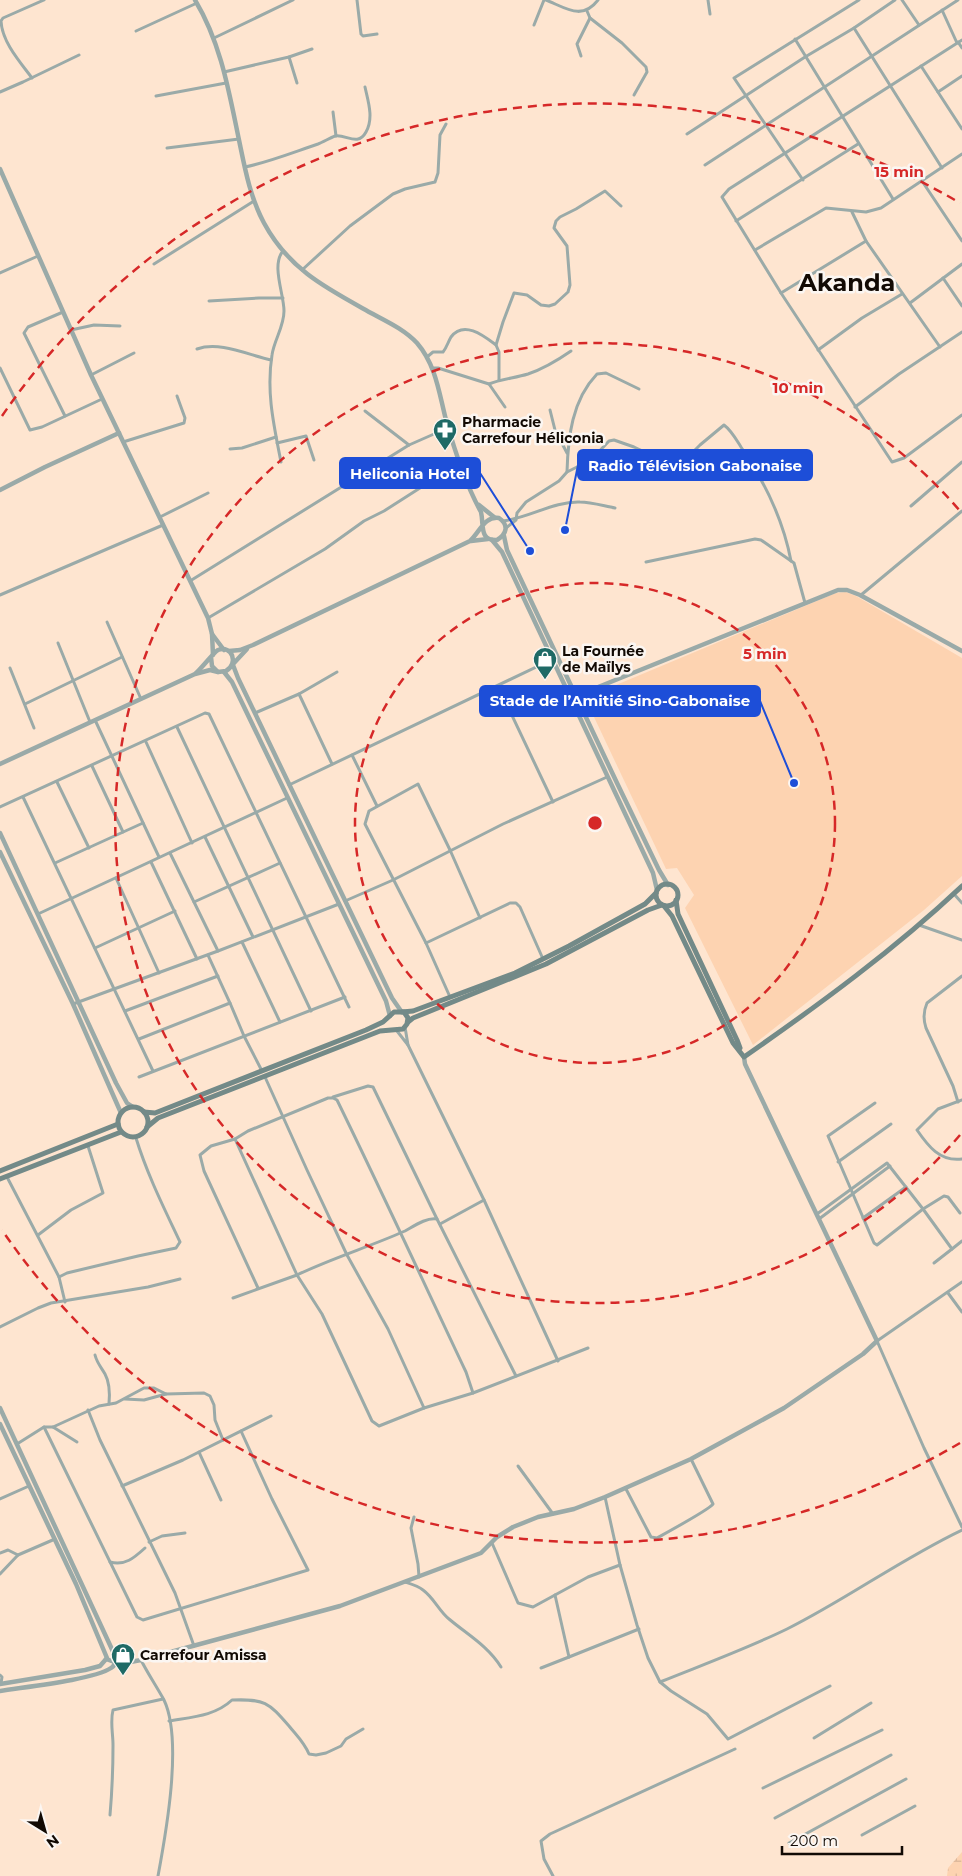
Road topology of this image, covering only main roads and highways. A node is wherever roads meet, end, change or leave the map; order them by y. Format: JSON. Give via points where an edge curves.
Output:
{"nodes":[{"id":1,"x":962,"y":886,"type":"edge"},
{"id":2,"x":656,"y":892,"type":"junction"},
{"id":3,"x":676,"y":900,"type":"junction"},
{"id":4,"x":663,"y":906,"type":"junction"},
{"id":5,"x":402,"y":1011,"type":"junction"},
{"id":6,"x":389,"y":1016,"type":"junction"},
{"id":7,"x":407,"y":1025,"type":"junction"},
{"id":8,"x":395,"y":1030,"type":"junction"},
{"id":9,"x":740,"y":1051,"type":"junction"},
{"id":10,"x":263,"y":1073,"type":"junction"},
{"id":11,"x":144,"y":1112,"type":"junction"},
{"id":12,"x":118,"y":1124,"type":"junction"},
{"id":13,"x":147,"y":1127,"type":"junction"},
{"id":14,"x":121,"y":1132,"type":"junction"},
{"id":15,"x":0,"y":1170,"type":"edge"},
{"id":16,"x":4,"y":1178,"type":"edge"}],
"edges":[{"from":1,"to":9,"type":"main road","via":[[920,925],[840,988],[744,1057]]},
{"from":2,"to":3,"type":"main road","via":[[668,885],[676,890]]},
{"from":2,"to":4,"type":"main road","via":[[657,900]]},
{"from":2,"to":5,"type":"main road","via":[[645,904],[544,960],[450,998],[413,1011]]},
{"from":3,"to":4,"type":"main road"},
{"from":3,"to":9,"type":"main road","via":[[678,914],[738,1040]]},
{"from":4,"to":7,"type":"main road","via":[[648,910],[546,964],[413,1018]]},
{"from":4,"to":9,"type":"main road","via":[[672,916],[733,1043]]},
{"from":5,"to":6,"type":"main road"},
{"from":5,"to":7,"type":"main road"},
{"from":6,"to":8,"type":"main road","via":[[390,1025]]},
{"from":6,"to":10,"type":"main road","via":[[371,1028]]},
{"from":7,"to":8,"type":"main road"},
{"from":8,"to":10,"type":"main road","via":[[380,1031]]},
{"from":10,"to":11,"type":"main road","via":[[155,1113]]},
{"from":10,"to":13,"type":"main road","via":[[158,1118]]},
{"from":11,"to":12,"type":"main road","via":[[133,1107],[126,1109],[121,1113]]},
{"from":11,"to":13,"type":"main road"},
{"from":12,"to":14,"type":"main road"},
{"from":12,"to":15,"type":"main road"},
{"from":13,"to":14,"type":"main road","via":[[136,1138]]},
{"from":14,"to":16,"type":"main road"}]}
